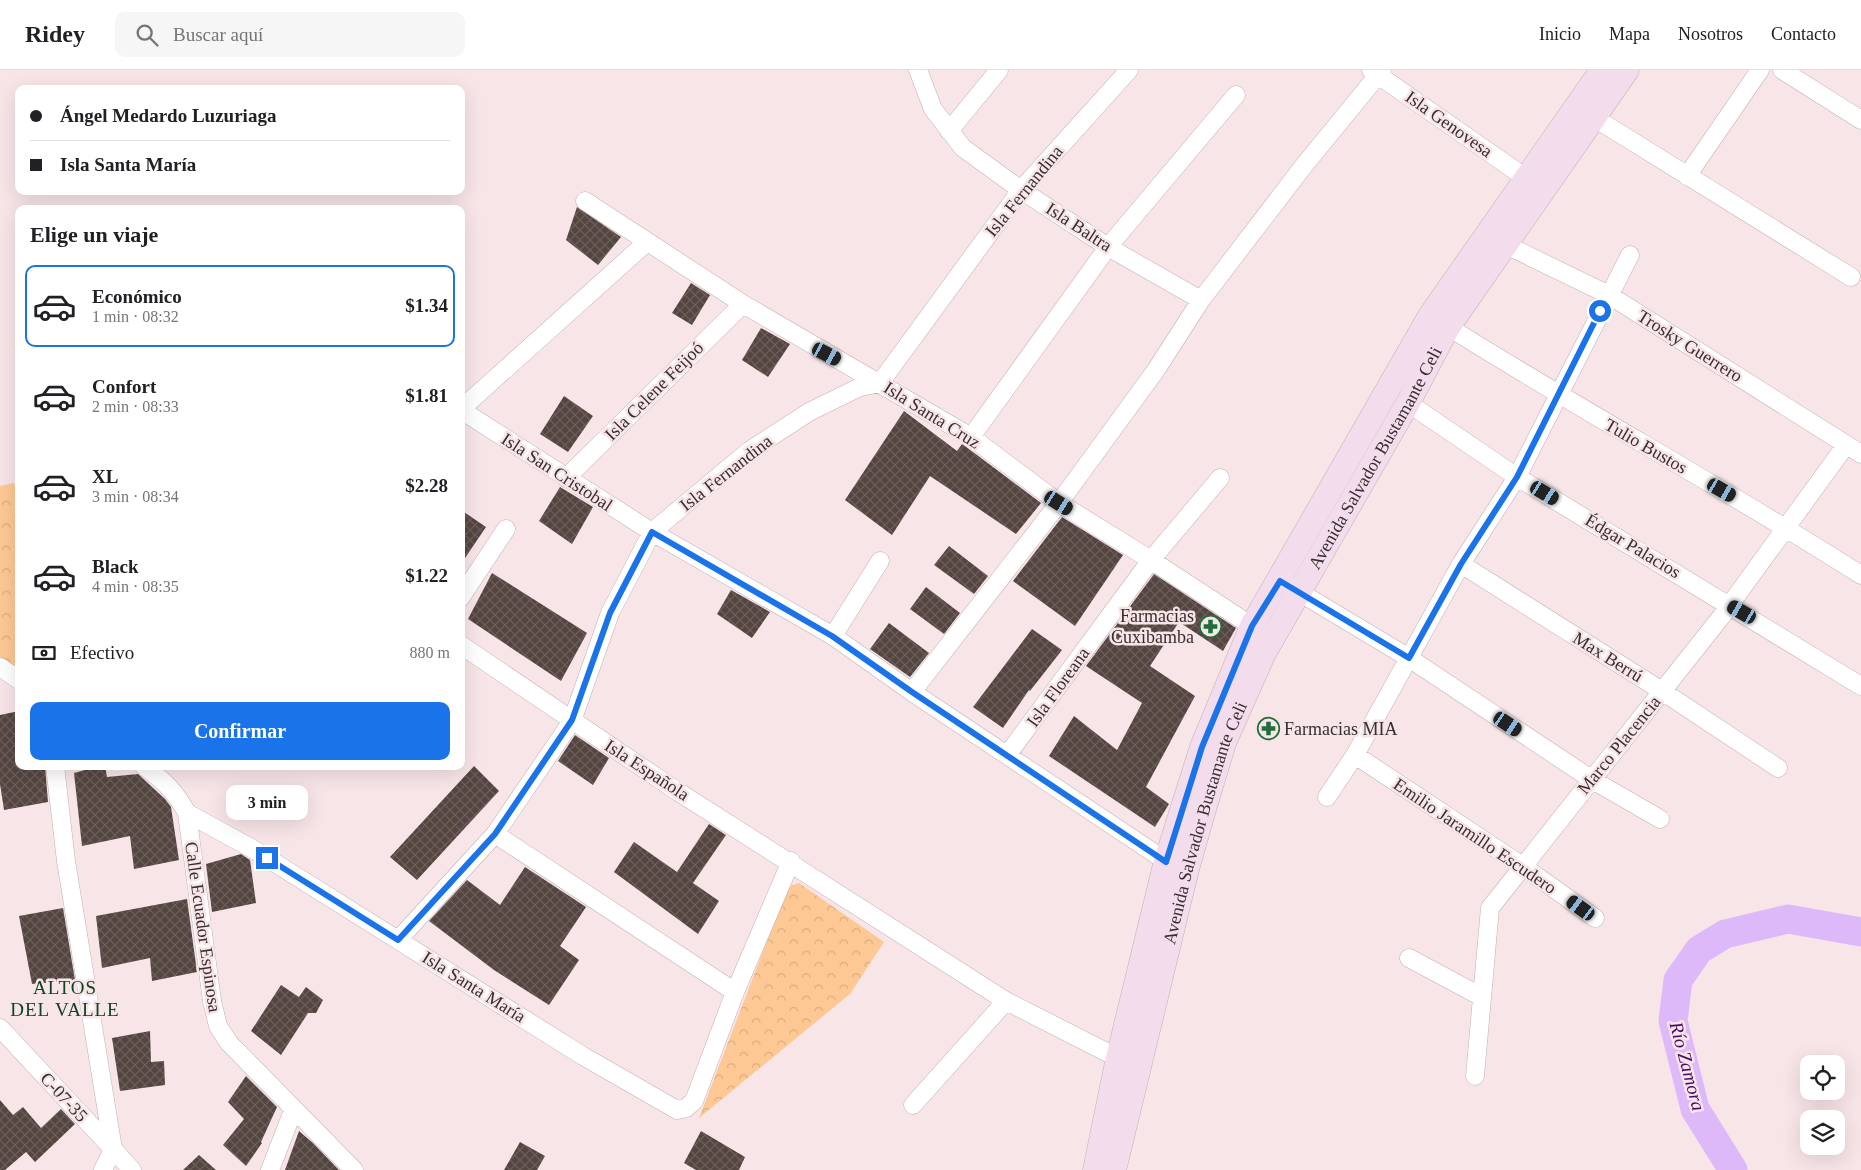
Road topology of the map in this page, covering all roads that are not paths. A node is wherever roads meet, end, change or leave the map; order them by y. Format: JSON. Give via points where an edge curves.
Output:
{"nodes":[{"id":1,"x":918,"y":70,"type":"edge"},
{"id":2,"x":999,"y":70,"type":"edge"},
{"id":3,"x":1129,"y":70,"type":"edge"},
{"id":4,"x":1602,"y":70,"type":"edge"},
{"id":5,"x":1627,"y":70,"type":"edge"},
{"id":6,"x":1760,"y":70,"type":"edge"},
{"id":7,"x":1782,"y":70,"type":"edge"},
{"id":8,"x":1377,"y":72,"type":"edge"},
{"id":9,"x":1236,"y":95,"type":"dead end"},
{"id":10,"x":1585,"y":113,"type":"junction"},
{"id":11,"x":1861,"y":120,"type":"edge"},
{"id":12,"x":949,"y":131,"type":"junction"},
{"id":13,"x":1687,"y":176,"type":"junction"},
{"id":14,"x":1526,"y":178,"type":"junction"},
{"id":15,"x":1021,"y":190,"type":"junction"},
{"id":16,"x":585,"y":202,"type":"dead end"},
{"id":17,"x":1496,"y":240,"type":"junction"},
{"id":18,"x":647,"y":242,"type":"junction"},
{"id":19,"x":1108,"y":247,"type":"junction"},
{"id":20,"x":1630,"y":255,"type":"dead end"},
{"id":21,"x":1851,"y":278,"type":"dead end"},
{"id":22,"x":1609,"y":295,"type":"junction"},
{"id":23,"x":1201,"y":300,"type":"junction"},
{"id":24,"x":743,"y":304,"type":"junction"},
{"id":25,"x":1439,"y":321,"type":"junction"},
{"id":26,"x":880,"y":383,"type":"junction"},
{"id":27,"x":1558,"y":394,"type":"junction"},
{"id":28,"x":1408,"y":403,"type":"junction"},
{"id":29,"x":465,"y":406,"type":"edge"},
{"id":30,"x":465,"y":413,"type":"edge"},
{"id":31,"x":971,"y":437,"type":"junction"},
{"id":32,"x":1854,"y":449,"type":"edge"},
{"id":33,"x":1517,"y":477,"type":"junction"},
{"id":34,"x":566,"y":478,"type":"junction"},
{"id":35,"x":1220,"y":478,"type":"dead end"},
{"id":36,"x":1059,"y":503,"type":"junction"},
{"id":37,"x":1788,"y":528,"type":"junction"},
{"id":38,"x":506,"y":529,"type":"dead end"},
{"id":39,"x":652,"y":532,"type":"junction"},
{"id":40,"x":1152,"y":560,"type":"junction"},
{"id":41,"x":880,"y":562,"type":"dead end"},
{"id":42,"x":1461,"y":564,"type":"junction"},
{"id":43,"x":1861,"y":576,"type":"edge"},
{"id":44,"x":1280,"y":581,"type":"junction"},
{"id":45,"x":465,"y":591,"type":"edge"},
{"id":46,"x":1300,"y":593,"type":"junction"},
{"id":47,"x":1729,"y":604,"type":"junction"},
{"id":48,"x":1252,"y":626,"type":"junction"},
{"id":49,"x":832,"y":636,"type":"junction"},
{"id":50,"x":1272,"y":639,"type":"junction"},
{"id":51,"x":465,"y":648,"type":"edge"},
{"id":52,"x":1409,"y":658,"type":"junction"},
{"id":53,"x":0,"y":667,"type":"edge"},
{"id":54,"x":15,"y":677,"type":"edge"},
{"id":55,"x":1861,"y":686,"type":"edge"},
{"id":56,"x":1662,"y":691,"type":"junction"},
{"id":57,"x":912,"y":692,"type":"junction"},
{"id":58,"x":572,"y":720,"type":"junction"},
{"id":59,"x":1008,"y":754,"type":"junction"},
{"id":60,"x":1355,"y":755,"type":"junction"},
{"id":61,"x":1778,"y":768,"type":"dead end"},
{"id":62,"x":55,"y":770,"type":"edge"},
{"id":63,"x":149,"y":770,"type":"edge"},
{"id":64,"x":1591,"y":779,"type":"junction"},
{"id":65,"x":1326,"y":797,"type":"dead end"},
{"id":66,"x":187,"y":813,"type":"junction"},
{"id":67,"x":1660,"y":819,"type":"dead end"},
{"id":68,"x":495,"y":834,"type":"junction"},
{"id":69,"x":790,"y":861,"type":"junction"},
{"id":70,"x":1176,"y":865,"type":"junction"},
{"id":71,"x":1524,"y":867,"type":"junction"},
{"id":72,"x":1595,"y":918,"type":"dead end"},
{"id":73,"x":398,"y":940,"type":"junction"},
{"id":74,"x":1409,"y":958,"type":"dead end"},
{"id":75,"x":735,"y":992,"type":"junction"},
{"id":76,"x":1482,"y":997,"type":"junction"},
{"id":77,"x":1006,"y":1001,"type":"junction"},
{"id":78,"x":0,"y":1028,"type":"edge"},
{"id":79,"x":1118,"y":1058,"type":"junction"},
{"id":80,"x":1475,"y":1076,"type":"dead end"},
{"id":81,"x":913,"y":1105,"type":"dead end"},
{"id":82,"x":293,"y":1111,"type":"junction"},
{"id":83,"x":113,"y":1150,"type":"junction"},
{"id":84,"x":103,"y":1170,"type":"edge"},
{"id":85,"x":132,"y":1170,"type":"edge"},
{"id":86,"x":270,"y":1170,"type":"edge"},
{"id":87,"x":354,"y":1170,"type":"edge"},
{"id":88,"x":1095,"y":1170,"type":"edge"},
{"id":89,"x":1114,"y":1170,"type":"edge"}],
"edges":[{"from":1,"to":12,"type":"street","name":"Isla Baltra","via":[[933,109]]},
{"from":2,"to":12,"type":"street"},
{"from":3,"to":15,"type":"street","name":"Isla Fernandina"},
{"from":4,"to":10,"type":"main road","name":"Avenida Salvador Bustamante Celi"},
{"from":5,"to":10,"type":"main road","name":"Avenida Salvador Bustamante Celi"},
{"from":6,"to":13,"type":"street"},
{"from":7,"to":11,"type":"street"},
{"from":8,"to":14,"type":"street","name":"Isla Genovesa"},
{"from":8,"to":23,"type":"street"},
{"from":9,"to":19,"type":"street"},
{"from":10,"to":13,"type":"street"},
{"from":10,"to":14,"type":"main road","name":"Avenida Salvador Bustamante Celi"},
{"from":10,"to":17,"type":"main road","name":"Avenida Salvador Bustamante Celi"},
{"from":12,"to":15,"type":"street","name":"Isla Baltra","via":[[963,148]]},
{"from":13,"to":21,"type":"street"},
{"from":14,"to":17,"type":"main road","name":"Avenida Salvador Bustamante Celi"},
{"from":15,"to":19,"type":"street","name":"Isla Baltra"},
{"from":15,"to":26,"type":"street","name":"Isla Fernandina"},
{"from":16,"to":18,"type":"street","name":"Isla Santa Cruz"},
{"from":17,"to":22,"type":"street","name":"Trosky Guerrero"},
{"from":17,"to":25,"type":"main road","name":"Avenida Salvador Bustamante Celi"},
{"from":18,"to":24,"type":"street","name":"Isla Santa Cruz"},
{"from":18,"to":29,"type":"street"},
{"from":19,"to":23,"type":"street","name":"Isla Baltra"},
{"from":19,"to":31,"type":"street"},
{"from":20,"to":22,"type":"street"},
{"from":22,"to":27,"type":"street"},
{"from":22,"to":32,"type":"street","name":"Trosky Guerrero"},
{"from":23,"to":36,"type":"street","via":[[1156,370]]},
{"from":24,"to":26,"type":"street","name":"Isla Santa Cruz"},
{"from":24,"to":34,"type":"street","name":"Isla Celene Feijoó"},
{"from":25,"to":27,"type":"street","name":"Tulio Bustos"},
{"from":25,"to":28,"type":"main road","name":"Avenida Salvador Bustamante Celi"},
{"from":25,"to":44,"type":"main road","name":"Avenida Salvador Bustamante Celi"},
{"from":26,"to":31,"type":"street","name":"Isla Santa Cruz"},
{"from":26,"to":39,"type":"street","name":"Isla Fernandina","via":[[860,387],[808,412],[749,451]]},
{"from":27,"to":33,"type":"street"},
{"from":27,"to":37,"type":"street","name":"Tulio Bustos"},
{"from":28,"to":33,"type":"street","name":"Édgar Palacios"},
{"from":28,"to":46,"type":"main road","name":"Avenida Salvador Bustamante Celi"},
{"from":30,"to":34,"type":"street","name":"Isla San Cristobal"},
{"from":31,"to":36,"type":"street","name":"Isla Santa Cruz"},
{"from":32,"to":37,"type":"street","name":"Marco Placencia"},
{"from":33,"to":42,"type":"street"},
{"from":33,"to":47,"type":"street","name":"Édgar Palacios"},
{"from":34,"to":39,"type":"street","name":"Isla San Cristobal"},
{"from":35,"to":40,"type":"street","name":"Isla Floreana"},
{"from":36,"to":40,"type":"street","name":"Isla Santa Cruz"},
{"from":36,"to":57,"type":"street"},
{"from":37,"to":43,"type":"street","name":"Tulio Bustos"},
{"from":37,"to":47,"type":"street","name":"Marco Placencia"},
{"from":38,"to":45,"type":"street"},
{"from":39,"to":49,"type":"street","name":"Isla San Cristobal"},
{"from":39,"to":58,"type":"street","name":"Isla Fernandina","via":[[610,613]]},
{"from":40,"to":48,"type":"street","name":"Isla Santa Cruz"},
{"from":40,"to":59,"type":"street","name":"Isla Floreana"},
{"from":41,"to":49,"type":"street"},
{"from":42,"to":52,"type":"street"},
{"from":42,"to":56,"type":"street","name":"Max Berrú"},
{"from":44,"to":46,"type":"street"},
{"from":44,"to":48,"type":"main road","name":"Avenida Salvador Bustamante Celi"},
{"from":46,"to":50,"type":"main road","name":"Avenida Salvador Bustamante Celi"},
{"from":46,"to":52,"type":"street"},
{"from":47,"to":55,"type":"street","name":"Édgar Palacios"},
{"from":47,"to":56,"type":"street","name":"Marco Placencia"},
{"from":48,"to":50,"type":"street","name":"Isla Santa Cruz"},
{"from":48,"to":70,"type":"main road","name":"Avenida Salvador Bustamante Celi","via":[[1202,747]]},
{"from":49,"to":57,"type":"street","name":"Isla San Cristobal"},
{"from":50,"to":70,"type":"main road","name":"Avenida Salvador Bustamante Celi","via":[[1224,743]]},
{"from":51,"to":58,"type":"street","name":"Isla Española"},
{"from":52,"to":60,"type":"street"},
{"from":52,"to":64,"type":"street"},
{"from":53,"to":54,"type":"street"},
{"from":56,"to":61,"type":"street","name":"Max Berrú"},
{"from":56,"to":64,"type":"street","name":"Marco Placencia"},
{"from":57,"to":59,"type":"street","name":"Isla San Cristobal"},
{"from":58,"to":68,"type":"street","name":"Isla Fernandina"},
{"from":58,"to":69,"type":"street","name":"Isla Española","via":[[677,791]]},
{"from":59,"to":70,"type":"street","name":"Isla San Cristobal"},
{"from":60,"to":65,"type":"street"},
{"from":60,"to":71,"type":"street","name":"Emilio Jaramillo Escudero"},
{"from":62,"to":83,"type":"street","via":[[66,861]]},
{"from":63,"to":66,"type":"street","name":"Calle Ecuador Espinosa","via":[[178,795]]},
{"from":64,"to":67,"type":"street"},
{"from":64,"to":71,"type":"street","name":"Marco Placencia"},
{"from":66,"to":73,"type":"street","name":"Isla Santa María","via":[[251,848]]},
{"from":66,"to":82,"type":"street","name":"Calle Ecuador Espinosa","via":[[218,1026],[229,1043]]},
{"from":68,"to":73,"type":"street","name":"Isla Fernandina"},
{"from":68,"to":75,"type":"street"},
{"from":69,"to":75,"type":"street"},
{"from":69,"to":77,"type":"street","name":"Isla Española"},
{"from":70,"to":79,"type":"main road","name":"Avenida Salvador Bustamante Celi"},
{"from":70,"to":89,"type":"main road","name":"Avenida Salvador Bustamante Celi"},
{"from":71,"to":72,"type":"street","name":"Emilio Jaramillo Escudero"},
{"from":71,"to":76,"type":"street","name":"Marco Placencia","via":[[1490,908]]},
{"from":73,"to":75,"type":"street","name":"Isla Santa María","via":[[677,1110],[694,1101]]},
{"from":74,"to":76,"type":"street"},
{"from":76,"to":80,"type":"street","name":"Marco Placencia"},
{"from":77,"to":79,"type":"street","name":"Isla Española"},
{"from":77,"to":81,"type":"street"},
{"from":78,"to":83,"type":"street","name":"C-07-35"},
{"from":79,"to":88,"type":"main road","name":"Avenida Salvador Bustamante Celi"},
{"from":82,"to":86,"type":"street"},
{"from":82,"to":87,"type":"street","name":"Calle Ecuador Espinosa"},
{"from":83,"to":84,"type":"street"},
{"from":83,"to":85,"type":"street","name":"C-07-35"}]}
